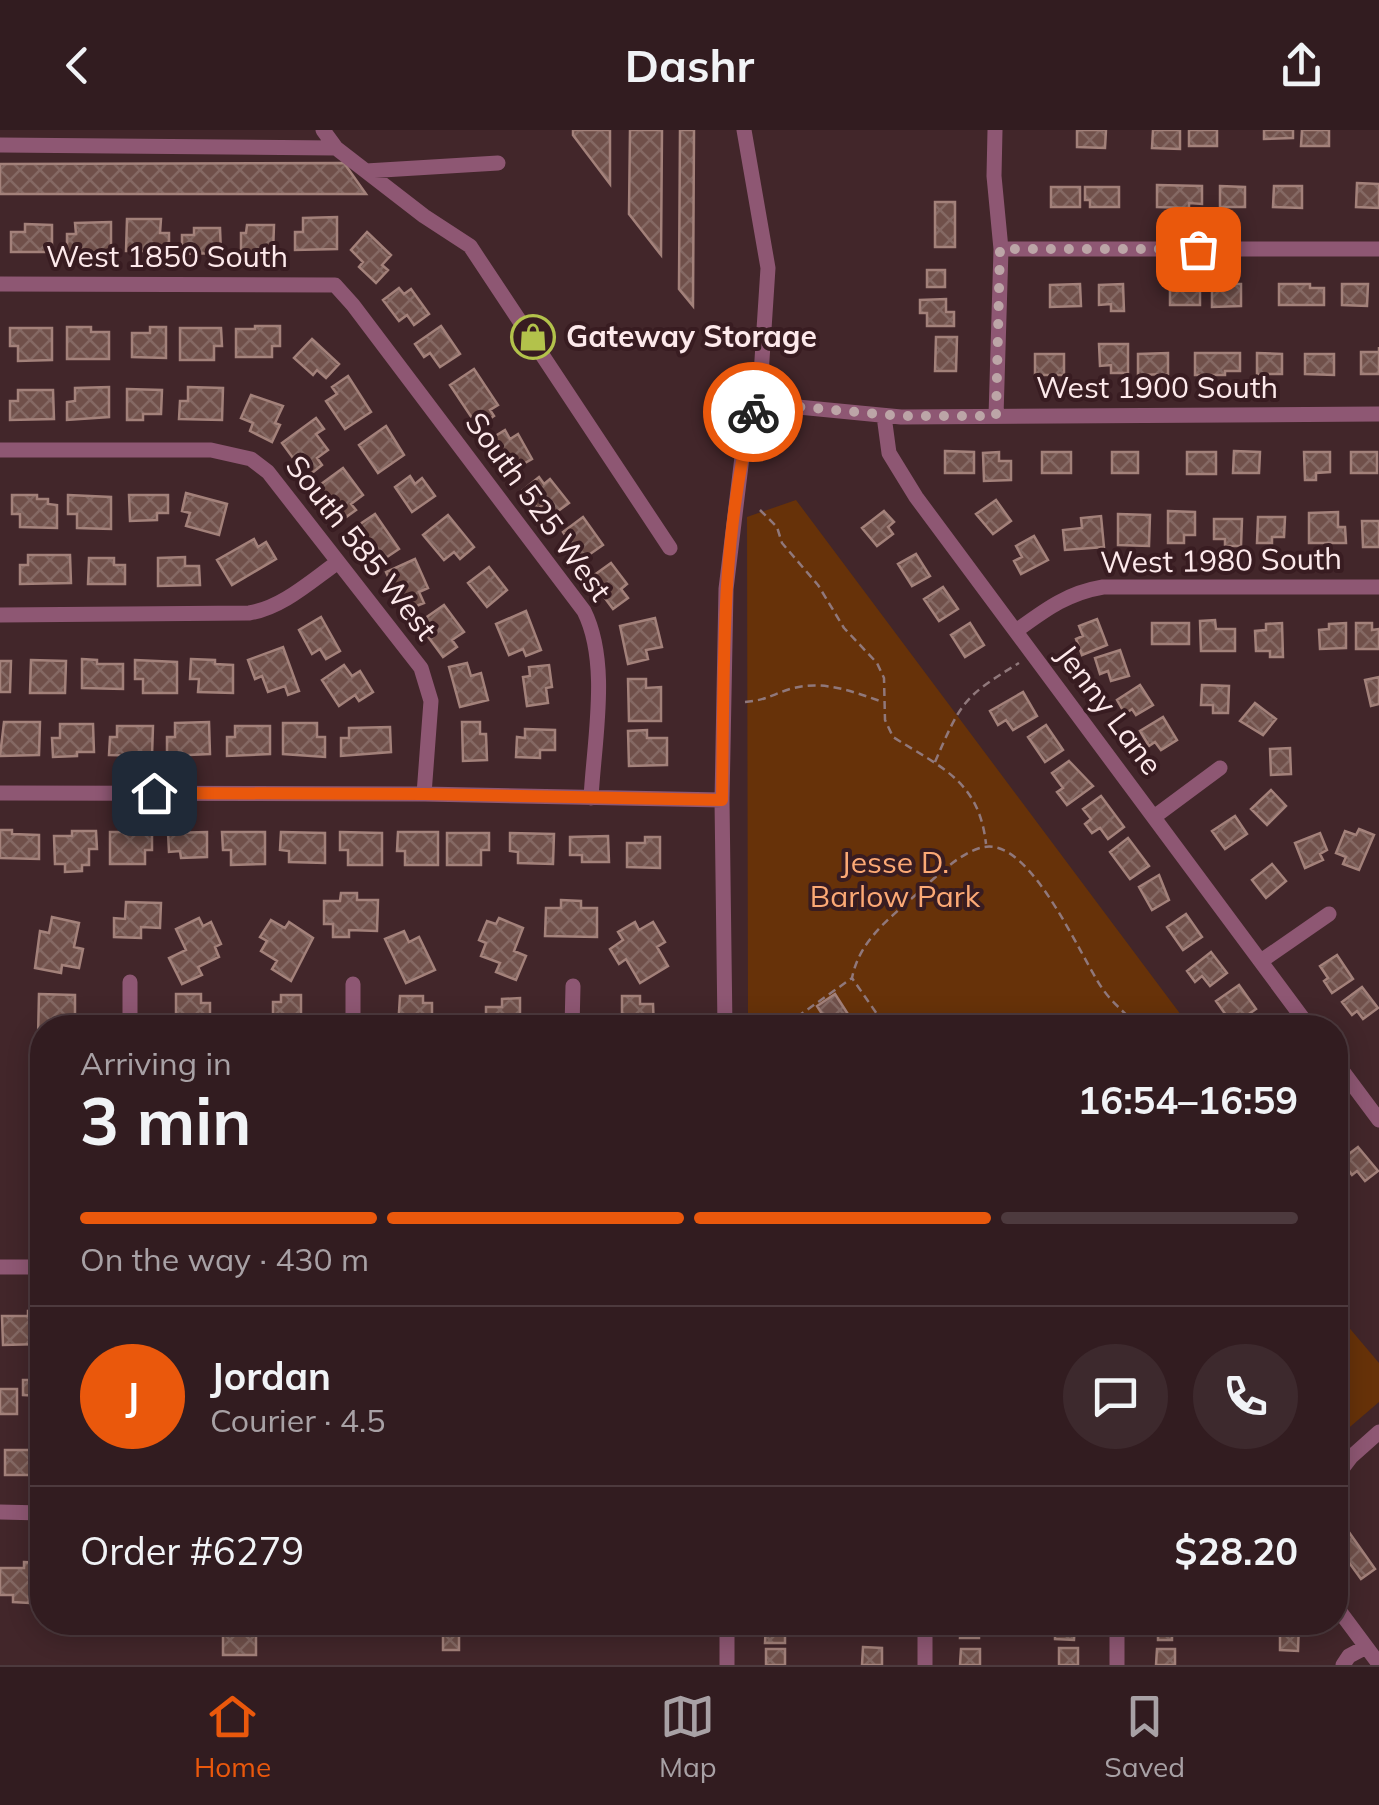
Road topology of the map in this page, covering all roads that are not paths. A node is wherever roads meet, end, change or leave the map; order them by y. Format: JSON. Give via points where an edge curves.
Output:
{"nodes":[{"id":1,"x":324,"y":130,"type":"edge"},
{"id":2,"x":744,"y":130,"type":"edge"},
{"id":3,"x":994,"y":130,"type":"edge"},
{"id":4,"x":0,"y":145,"type":"edge"},
{"id":5,"x":336,"y":148,"type":"junction"},
{"id":6,"x":498,"y":163,"type":"dead end"},
{"id":7,"x":366,"y":172,"type":"junction"},
{"id":8,"x":1000,"y":249,"type":"junction"},
{"id":9,"x":1379,"y":249,"type":"edge"},
{"id":10,"x":0,"y":284,"type":"edge"},
{"id":11,"x":334,"y":285,"type":"joint"},
{"id":12,"x":756,"y":403,"type":"junction"},
{"id":13,"x":1379,"y":414,"type":"edge"},
{"id":14,"x":884,"y":416,"type":"junction"},
{"id":15,"x":996,"y":416,"type":"junction"},
{"id":16,"x":0,"y":450,"type":"edge"},
{"id":17,"x":670,"y":548,"type":"dead end"},
{"id":18,"x":338,"y":562,"type":"junction"},
{"id":19,"x":1379,"y":587,"type":"edge"},
{"id":20,"x":0,"y":615,"type":"edge"},
{"id":21,"x":1016,"y":631,"type":"junction"},
{"id":22,"x":1220,"y":768,"type":"dead end"},
{"id":23,"x":0,"y":793,"type":"edge"},
{"id":24,"x":424,"y":794,"type":"junction"},
{"id":25,"x":591,"y":798,"type":"junction"},
{"id":26,"x":722,"y":800,"type":"junction"},
{"id":27,"x":1154,"y":817,"type":"junction"},
{"id":28,"x":1329,"y":914,"type":"dead end"},
{"id":29,"x":1261,"y":961,"type":"junction"},
{"id":30,"x":130,"y":982,"type":"dead end"},
{"id":31,"x":354,"y":984,"type":"dead end"},
{"id":32,"x":572,"y":986,"type":"dead end"},
{"id":33,"x":130,"y":1015,"type":"edge"},
{"id":34,"x":353,"y":1015,"type":"edge"},
{"id":35,"x":572,"y":1015,"type":"edge"},
{"id":36,"x":725,"y":1015,"type":"edge"},
{"id":37,"x":1300,"y":1015,"type":"edge"},
{"id":38,"x":1348,"y":1078,"type":"edge"},
{"id":39,"x":1378,"y":1118,"type":"edge"},
{"id":40,"x":0,"y":1267,"type":"edge"},
{"id":41,"x":30,"y":1267,"type":"edge"},
{"id":42,"x":1379,"y":1432,"type":"edge"},
{"id":43,"x":1348,"y":1461,"type":"edge"},
{"id":44,"x":0,"y":1512,"type":"edge"},
{"id":45,"x":30,"y":1513,"type":"edge"},
{"id":46,"x":1348,"y":1622,"type":"edge"},
{"id":47,"x":727,"y":1635,"type":"edge"},
{"id":48,"x":925,"y":1635,"type":"edge"},
{"id":49,"x":1117,"y":1635,"type":"edge"},
{"id":50,"x":1366,"y":1646,"type":"junction"},
{"id":51,"x":1379,"y":1664,"type":"edge"},
{"id":52,"x":727,"y":1665,"type":"edge"},
{"id":53,"x":925,"y":1665,"type":"edge"},
{"id":54,"x":1117,"y":1665,"type":"edge"},
{"id":55,"x":1343,"y":1665,"type":"edge"}],
"edges":[{"from":1,"to":5,"type":"street"},
{"from":2,"to":12,"type":"street","via":[[768,268]]},
{"from":3,"to":8,"type":"street"},
{"from":4,"to":5,"type":"street"},
{"from":5,"to":7,"type":"street"},
{"from":6,"to":7,"type":"street"},
{"from":7,"to":17,"type":"street","via":[[470,246]]},
{"from":8,"to":9,"type":"street"},
{"from":8,"to":15,"type":"street"},
{"from":10,"to":11,"type":"street","name":"West 1850 South"},
{"from":11,"to":25,"type":"street","name":"South 525 West","via":[[594,631],[599,654]]},
{"from":12,"to":14,"type":"street","name":"West 1900 South"},
{"from":12,"to":26,"type":"street","via":[[742,457],[726,590]]},
{"from":13,"to":15,"type":"street","name":"West 1900 South"},
{"from":14,"to":15,"type":"street","name":"West 1900 South"},
{"from":14,"to":21,"type":"street","name":"Jenny Lane","via":[[889,453]]},
{"from":16,"to":18,"type":"street","name":"South 585 West","via":[[212,450],[251,459],[284,488]]},
{"from":18,"to":20,"type":"street","via":[[265,611],[248,614]]},
{"from":18,"to":24,"type":"street","name":"South 585 West","via":[[428,682]]},
{"from":19,"to":21,"type":"street","name":"West 1980 South","via":[[1103,587],[1052,604]]},
{"from":21,"to":27,"type":"street","name":"Jenny Lane"},
{"from":22,"to":27,"type":"street"},
{"from":23,"to":24,"type":"street"},
{"from":24,"to":25,"type":"street"},
{"from":25,"to":26,"type":"street"},
{"from":26,"to":36,"type":"street"},
{"from":27,"to":29,"type":"street","name":"Jenny Lane"},
{"from":28,"to":29,"type":"street"},
{"from":29,"to":37,"type":"street","name":"Jenny Lane"},
{"from":30,"to":33,"type":"street"},
{"from":31,"to":34,"type":"street"},
{"from":32,"to":35,"type":"street"},
{"from":38,"to":39,"type":"street"},
{"from":40,"to":41,"type":"street"},
{"from":42,"to":43,"type":"street"},
{"from":44,"to":45,"type":"street"},
{"from":46,"to":50,"type":"street"},
{"from":47,"to":52,"type":"street"},
{"from":48,"to":53,"type":"street"},
{"from":49,"to":54,"type":"street"},
{"from":50,"to":51,"type":"street"},
{"from":50,"to":55,"type":"street"}]}
